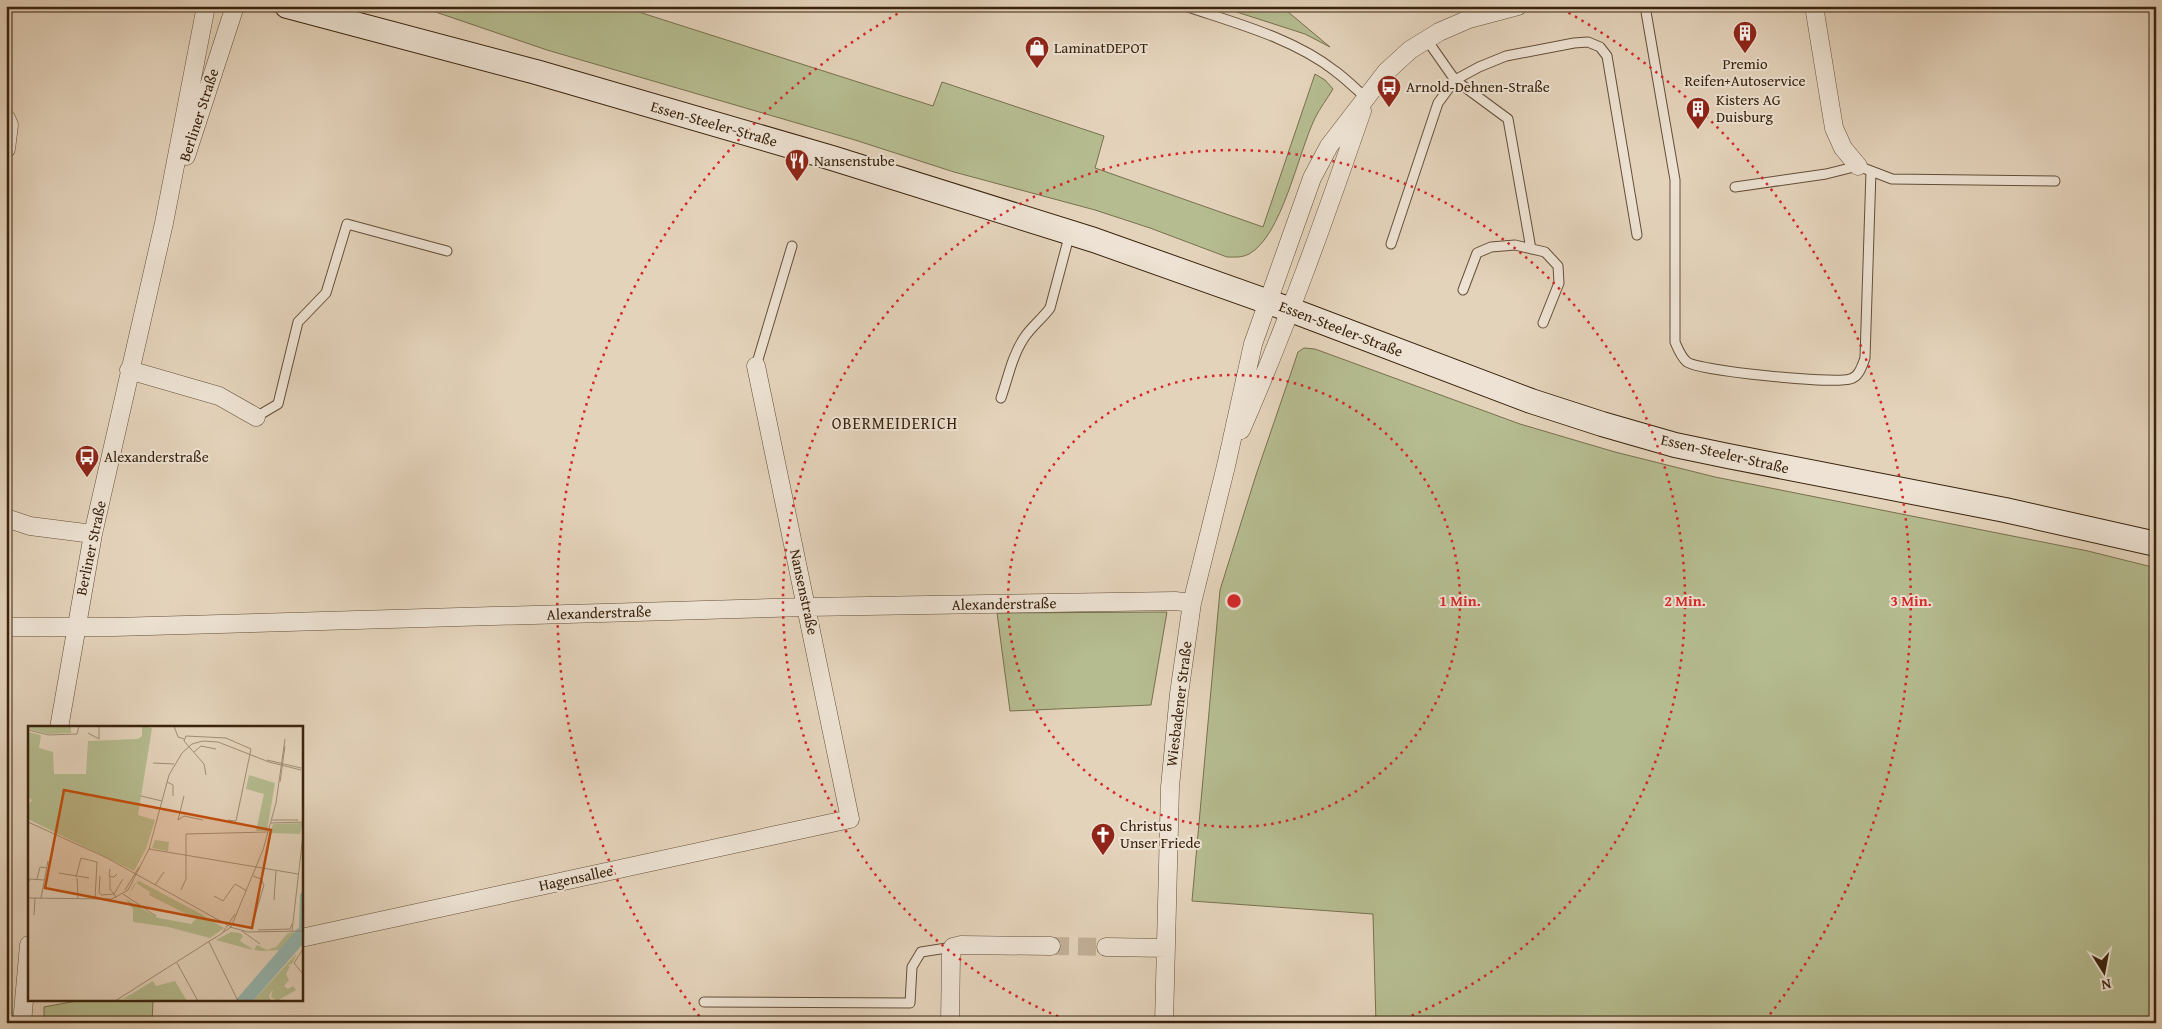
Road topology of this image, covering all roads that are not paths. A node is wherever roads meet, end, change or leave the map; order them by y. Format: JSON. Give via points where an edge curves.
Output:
{"nodes":[{"id":1,"x":206,"y":6,"type":"edge"},
{"id":2,"x":235,"y":6,"type":"edge"},
{"id":3,"x":287,"y":6,"type":"edge"},
{"id":4,"x":348,"y":6,"type":"edge"},
{"id":5,"x":1185,"y":6,"type":"edge"},
{"id":6,"x":1518,"y":6,"type":"edge"},
{"id":7,"x":1645,"y":6,"type":"edge"},
{"id":8,"x":1814,"y":6,"type":"edge"},
{"id":9,"x":1427,"y":40,"type":"junction"},
{"id":10,"x":536,"y":72,"type":"junction"},
{"id":11,"x":1455,"y":80,"type":"junction"},
{"id":12,"x":1367,"y":98,"type":"junction"},
{"id":13,"x":6,"y":118,"type":"edge"},
{"id":14,"x":6,"y":149,"type":"edge"},
{"id":15,"x":1865,"y":169,"type":"junction"},
{"id":16,"x":2055,"y":182,"type":"dead end"},
{"id":17,"x":1735,"y":187,"type":"dead end"},
{"id":18,"x":164,"y":223,"type":"junction"},
{"id":19,"x":1070,"y":233,"type":"junction"},
{"id":20,"x":1637,"y":235,"type":"dead end"},
{"id":21,"x":1391,"y":244,"type":"dead end"},
{"id":22,"x":792,"y":246,"type":"dead end"},
{"id":23,"x":1531,"y":248,"type":"junction"},
{"id":24,"x":447,"y":251,"type":"dead end"},
{"id":25,"x":1463,"y":290,"type":"dead end"},
{"id":26,"x":1268,"y":302,"type":"junction"},
{"id":27,"x":1291,"y":310,"type":"junction"},
{"id":28,"x":1543,"y":323,"type":"dead end"},
{"id":29,"x":756,"y":366,"type":"joint"},
{"id":30,"x":129,"y":370,"type":"junction"},
{"id":31,"x":1001,"y":398,"type":"dead end"},
{"id":32,"x":256,"y":416,"type":"joint"},
{"id":33,"x":1226,"y":466,"type":"junction"},
{"id":34,"x":6,"y":518,"type":"edge"},
{"id":35,"x":93,"y":534,"type":"junction"},
{"id":36,"x":2156,"y":544,"type":"edge"},
{"id":37,"x":1192,"y":603,"type":"junction"},
{"id":38,"x":807,"y":607,"type":"junction"},
{"id":39,"x":6,"y":627,"type":"edge"},
{"id":40,"x":75,"y":627,"type":"junction"},
{"id":41,"x":58,"y":726,"type":"edge"},
{"id":42,"x":850,"y":819,"type":"joint"},
{"id":43,"x":302,"y":938,"type":"edge"},
{"id":44,"x":1051,"y":946,"type":"tunnel mouth"},
{"id":45,"x":953,"y":947,"type":"junction"},
{"id":46,"x":1106,"y":947,"type":"tunnel mouth"},
{"id":47,"x":1166,"y":948,"type":"junction"},
{"id":48,"x":28,"y":963,"type":"edge"},
{"id":49,"x":26,"y":999,"type":"edge"},
{"id":50,"x":704,"y":1002,"type":"dead end"},
{"id":51,"x":22,"y":1023,"type":"edge"},
{"id":52,"x":950,"y":1023,"type":"edge"},
{"id":53,"x":1164,"y":1023,"type":"edge"}],
"edges":[{"from":1,"to":18,"type":"street","name":"Berliner Straße"},
{"from":2,"to":18,"type":"street","name":"Berliner Straße"},
{"from":3,"to":10,"type":"main road","name":"Essen-Steeler-Straße"},
{"from":4,"to":10,"type":"main road","name":"Essen-Steeler-Straße"},
{"from":5,"to":12,"type":"lane","via":[[1259,30],[1295,47],[1334,70]]},
{"from":6,"to":9,"type":"street","via":[[1469,19]]},
{"from":7,"to":15,"type":"lane","via":[[1675,180],[1675,342],[1688,362],[1716,369],[1828,381],[1851,379],[1860,371],[1865,358]]},
{"from":8,"to":15,"type":"street","via":[[1834,128],[1843,148]]},
{"from":9,"to":11,"type":"lane"},
{"from":9,"to":12,"type":"street","via":[[1410,50],[1386,72]]},
{"from":10,"to":19,"type":"main road","name":"Essen-Steeler-Straße"},
{"from":11,"to":20,"type":"lane","via":[[1506,56],[1588,42],[1600,47],[1608,56]]},
{"from":11,"to":21,"type":"lane","via":[[1438,103]]},
{"from":11,"to":23,"type":"lane","via":[[1508,119]]},
{"from":12,"to":26,"type":"street","via":[[1329,146],[1312,178]]},
{"from":12,"to":27,"type":"street"},
{"from":13,"to":14,"type":"street","via":[[9,125]]},
{"from":15,"to":16,"type":"lane","via":[[1892,179]]},
{"from":15,"to":17,"type":"lane"},
{"from":18,"to":30,"type":"street","name":"Berliner Straße"},
{"from":19,"to":26,"type":"main road","name":"Essen-Steeler-Straße"},
{"from":19,"to":31,"type":"lane","via":[[1050,308],[1024,338],[1015,354]]},
{"from":22,"to":29,"type":"lane"},
{"from":23,"to":25,"type":"lane","via":[[1515,244],[1491,247],[1478,253]]},
{"from":23,"to":28,"type":"lane","via":[[1545,252],[1558,266],[1559,283]]},
{"from":24,"to":32,"type":"lane","via":[[347,224],[326,293],[298,322],[278,404]]},
{"from":26,"to":27,"type":"main road","name":"Essen-Steeler-Straße"},
{"from":26,"to":33,"type":"street","name":"Wiesbadener Straße","via":[[1249,358]]},
{"from":27,"to":33,"type":"street","name":"Wiesbadener Straße"},
{"from":27,"to":36,"type":"main road","name":"Essen-Steeler-Straße","via":[[1531,401],[1675,444],[2005,510]]},
{"from":29,"to":38,"type":"street","name":"Nansenstraße"},
{"from":30,"to":32,"type":"street","via":[[219,396]]},
{"from":30,"to":35,"type":"street","name":"Berliner Straße"},
{"from":33,"to":37,"type":"street","name":"Wiesbadener Straße"},
{"from":34,"to":35,"type":"street","via":[[30,526]]},
{"from":35,"to":40,"type":"street","name":"Berliner Straße"},
{"from":37,"to":38,"type":"street","name":"Alexanderstraße"},
{"from":37,"to":47,"type":"street","name":"Wiesbadener Straße","via":[[1170,787]]},
{"from":38,"to":40,"type":"street","name":"Alexanderstraße"},
{"from":38,"to":42,"type":"street","name":"Nansenstraße"},
{"from":39,"to":40,"type":"street","name":"Alexanderstraße"},
{"from":40,"to":41,"type":"street","name":"Berliner Straße"},
{"from":42,"to":43,"type":"street","name":"Hagensallee"},
{"from":44,"to":45,"type":"street"},
{"from":45,"to":50,"type":"lane","via":[[921,952],[912,967],[910,1003]]},
{"from":45,"to":52,"type":"street"},
{"from":46,"to":47,"type":"street"},
{"from":47,"to":53,"type":"street","name":"Wiesbadener Straße"},
{"from":48,"to":49,"type":"street"},
{"from":49,"to":51,"type":"street"}]}
